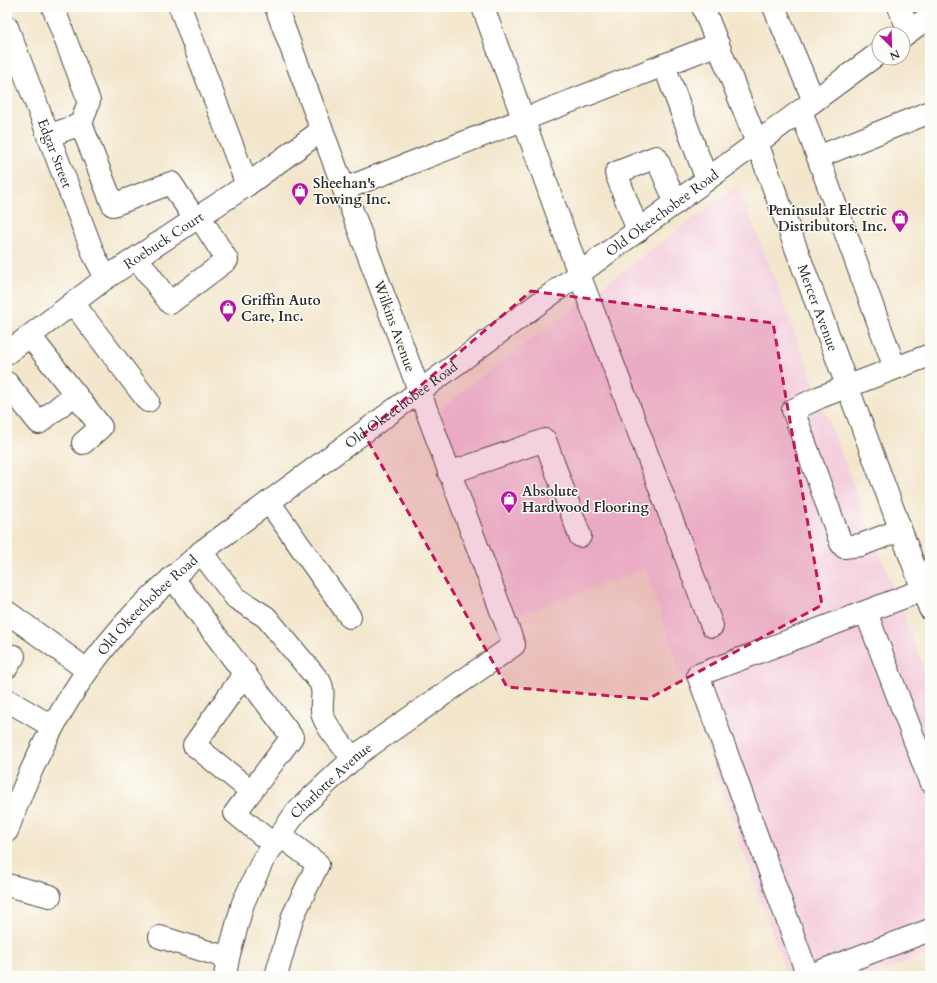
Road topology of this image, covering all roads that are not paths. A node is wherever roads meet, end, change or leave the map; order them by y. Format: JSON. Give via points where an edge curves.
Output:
{"nodes":[{"id":1,"x":53,"y":7,"type":"edge"},
{"id":2,"x":180,"y":7,"type":"edge"},
{"id":3,"x":276,"y":7,"type":"edge"},
{"id":4,"x":483,"y":7,"type":"edge"},
{"id":5,"x":703,"y":7,"type":"edge"},
{"id":6,"x":774,"y":7,"type":"edge"},
{"id":7,"x":899,"y":7,"type":"edge"},
{"id":8,"x":930,"y":16,"type":"edge"},
{"id":9,"x":904,"y":26,"type":"edge"},
{"id":10,"x":7,"y":27,"type":"edge"},
{"id":11,"x":911,"y":30,"type":"edge"},
{"id":12,"x":718,"y":44,"type":"junction"},
{"id":13,"x":871,"y":59,"type":"edge"},
{"id":14,"x":664,"y":65,"type":"junction"},
{"id":15,"x":930,"y":100,"type":"edge"},
{"id":16,"x":808,"y":106,"type":"junction"},
{"id":17,"x":930,"y":112,"type":"edge"},
{"id":18,"x":524,"y":120,"type":"junction"},
{"id":19,"x":81,"y":124,"type":"junction"},
{"id":20,"x":901,"y":124,"type":"junction"},
{"id":21,"x":322,"y":130,"type":"junction"},
{"id":22,"x":48,"y":136,"type":"junction"},
{"id":23,"x":756,"y":143,"type":"junction"},
{"id":24,"x":818,"y":157,"type":"junction"},
{"id":25,"x":707,"y":180,"type":"junction"},
{"id":26,"x":247,"y":184,"type":"junction"},
{"id":27,"x":344,"y":190,"type":"junction"},
{"id":28,"x":676,"y":203,"type":"junction"},
{"id":29,"x":197,"y":218,"type":"junction"},
{"id":30,"x":638,"y":230,"type":"junction"},
{"id":31,"x":138,"y":258,"type":"junction"},
{"id":32,"x":579,"y":274,"type":"junction"},
{"id":33,"x":106,"y":278,"type":"junction"},
{"id":34,"x":73,"y":303,"type":"junction"},
{"id":35,"x":30,"y":336,"type":"junction"},
{"id":36,"x":7,"y":353,"type":"edge"},
{"id":37,"x":930,"y":355,"type":"edge"},
{"id":38,"x":895,"y":368,"type":"junction"},
{"id":39,"x":7,"y":383,"type":"edge"},
{"id":40,"x":847,"y":386,"type":"junction"},
{"id":41,"x":419,"y":392,"type":"junction"},
{"id":42,"x":75,"y":394,"type":"junction"},
{"id":43,"x":148,"y":401,"type":"dead end"},
{"id":44,"x":83,"y":443,"type":"dead end"},
{"id":45,"x":449,"y":473,"type":"junction"},
{"id":46,"x":269,"y":502,"type":"junction"},
{"id":47,"x":900,"y":530,"type":"junction"},
{"id":48,"x":580,"y":536,"type":"dead end"},
{"id":49,"x":201,"y":552,"type":"junction"},
{"id":50,"x":172,"y":577,"type":"junction"},
{"id":51,"x":926,"y":600,"type":"edge"},
{"id":52,"x":7,"y":612,"type":"edge"},
{"id":53,"x":866,"y":612,"type":"junction"},
{"id":54,"x":350,"y":617,"type":"dead end"},
{"id":55,"x":712,"y":626,"type":"dead end"},
{"id":56,"x":514,"y":645,"type":"joint"},
{"id":57,"x":87,"y":670,"type":"junction"},
{"id":58,"x":244,"y":673,"type":"junction"},
{"id":59,"x":7,"y":700,"type":"edge"},
{"id":60,"x":53,"y":727,"type":"junction"},
{"id":61,"x":354,"y":759,"type":"junction"},
{"id":62,"x":930,"y":781,"type":"edge"},
{"id":63,"x":252,"y":791,"type":"junction"},
{"id":64,"x":7,"y":831,"type":"edge"},
{"id":65,"x":277,"y":840,"type":"junction"},
{"id":66,"x":7,"y":885,"type":"edge"},
{"id":67,"x":50,"y":896,"type":"dead end"},
{"id":68,"x":930,"y":930,"type":"edge"},
{"id":69,"x":160,"y":937,"type":"dead end"},
{"id":70,"x":226,"y":967,"type":"edge"},
{"id":71,"x":276,"y":976,"type":"edge"}],
"edges":[{"from":1,"to":19,"type":"street","via":[[89,101]]},
{"from":2,"to":26,"type":"street"},
{"from":3,"to":21,"type":"street","name":"Wilkins Avenue"},
{"from":4,"to":18,"type":"street"},
{"from":5,"to":12,"type":"street","name":"Mercer Avenue"},
{"from":6,"to":16,"type":"street"},
{"from":7,"to":9,"type":"street"},
{"from":8,"to":11,"type":"street"},
{"from":10,"to":22,"type":"street","name":"Edgar Street"},
{"from":12,"to":14,"type":"street"},
{"from":12,"to":23,"type":"street","name":"Mercer Avenue"},
{"from":13,"to":16,"type":"street","name":"Old Okeechobee Road"},
{"from":14,"to":18,"type":"street"},
{"from":14,"to":25,"type":"street"},
{"from":15,"to":20,"type":"street"},
{"from":16,"to":23,"type":"street","name":"Old Okeechobee Road"},
{"from":16,"to":24,"type":"street"},
{"from":17,"to":20,"type":"street"},
{"from":18,"to":27,"type":"street"},
{"from":18,"to":32,"type":"street"},
{"from":19,"to":22,"type":"street"},
{"from":19,"to":29,"type":"street","via":[[113,205],[171,183]]},
{"from":20,"to":24,"type":"street"},
{"from":21,"to":26,"type":"street","name":"Roebuck Court"},
{"from":21,"to":27,"type":"street","name":"Wilkins Avenue"},
{"from":22,"to":33,"type":"street","name":"Edgar Street","via":[[94,255]]},
{"from":23,"to":25,"type":"street","name":"Old Okeechobee Road"},
{"from":23,"to":40,"type":"street","name":"Mercer Avenue"},
{"from":24,"to":38,"type":"street"},
{"from":25,"to":28,"type":"street","name":"Old Okeechobee Road"},
{"from":26,"to":29,"type":"street","name":"Roebuck Court"},
{"from":27,"to":41,"type":"street","name":"Wilkins Avenue"},
{"from":28,"to":30,"type":"street","name":"Old Okeechobee Road"},
{"from":28,"to":30,"type":"street","via":[[656,157],[616,173]]},
{"from":29,"to":31,"type":"street","name":"Roebuck Court"},
{"from":29,"to":31,"type":"street","via":[[228,260],[170,303]]},
{"from":30,"to":32,"type":"street","name":"Old Okeechobee Road"},
{"from":31,"to":33,"type":"street","name":"Roebuck Court"},
{"from":32,"to":41,"type":"street","name":"Old Okeechobee Road"},
{"from":32,"to":55,"type":"street"},
{"from":33,"to":34,"type":"street","name":"Roebuck Court"},
{"from":34,"to":35,"type":"street","name":"Roebuck Court"},
{"from":34,"to":43,"type":"street"},
{"from":35,"to":36,"type":"street","name":"Roebuck Court"},
{"from":35,"to":42,"type":"street"},
{"from":37,"to":38,"type":"street"},
{"from":38,"to":40,"type":"street"},
{"from":39,"to":42,"type":"street","via":[[39,423]]},
{"from":40,"to":47,"type":"street","name":"Mercer Avenue"},
{"from":40,"to":47,"type":"street","via":[[796,406],[793,410],[840,543],[844,547],[853,547]]},
{"from":41,"to":45,"type":"street","name":"Wilkins Avenue"},
{"from":41,"to":46,"type":"street","name":"Old Okeechobee Road"},
{"from":42,"to":44,"type":"street","via":[[101,427]]},
{"from":45,"to":48,"type":"street","via":[[545,440]]},
{"from":45,"to":56,"type":"street","name":"Wilkins Avenue"},
{"from":46,"to":49,"type":"street","name":"Old Okeechobee Road"},
{"from":46,"to":54,"type":"street"},
{"from":47,"to":51,"type":"street","name":"Mercer Avenue"},
{"from":49,"to":50,"type":"street","name":"Old Okeechobee Road"},
{"from":49,"to":61,"type":"street","via":[[236,598],[266,617],[320,682],[323,687],[323,716]]},
{"from":50,"to":57,"type":"street","name":"Old Okeechobee Road","via":[[120,628]]},
{"from":50,"to":58,"type":"street"},
{"from":51,"to":53,"type":"street"},
{"from":52,"to":57,"type":"street"},
{"from":53,"to":62,"type":"street"},
{"from":53,"to":68,"type":"street","via":[[698,675],[808,976]]},
{"from":56,"to":61,"type":"street","name":"Charlotte Avenue"},
{"from":57,"to":60,"type":"street","name":"Old Okeechobee Road"},
{"from":58,"to":63,"type":"street","via":[[292,737]]},
{"from":58,"to":63,"type":"street","via":[[194,746]]},
{"from":59,"to":60,"type":"street"},
{"from":60,"to":64,"type":"street","name":"Old Okeechobee Road","via":[[19,797]]},
{"from":61,"to":65,"type":"street","name":"Charlotte Avenue","via":[[297,811]]},
{"from":63,"to":65,"type":"street","via":[[235,813]]},
{"from":65,"to":70,"type":"street","name":"Charlotte Avenue","via":[[263,860],[243,903]]},
{"from":65,"to":71,"type":"street","via":[[318,864],[293,916]]},
{"from":66,"to":67,"type":"street"},
{"from":69,"to":70,"type":"street"}]}
